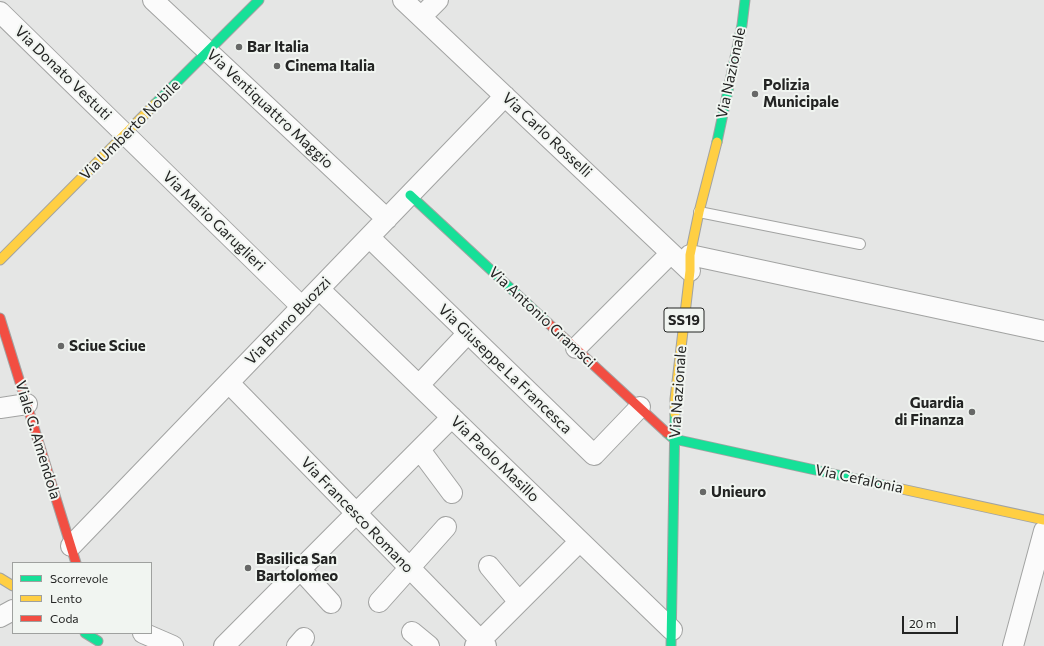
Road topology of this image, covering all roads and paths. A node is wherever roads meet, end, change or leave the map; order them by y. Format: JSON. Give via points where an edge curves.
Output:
{"nodes":[{"id":1,"x":153,"y":0,"type":"edge"},
{"id":2,"x":259,"y":0,"type":"edge"},
{"id":3,"x":403,"y":0,"type":"edge"},
{"id":4,"x":438,"y":0,"type":"edge"},
{"id":5,"x":744,"y":0,"type":"edge"},
{"id":6,"x":0,"y":12,"type":"edge"},
{"id":7,"x":421,"y":17,"type":"junction"},
{"id":8,"x":208,"y":51,"type":"junction"},
{"id":9,"x":505,"y":96,"type":"junction"},
{"id":10,"x":126,"y":134,"type":"junction"},
{"id":11,"x":410,"y":195,"type":"junction"},
{"id":12,"x":699,"y":212,"type":"junction"},
{"id":13,"x":387,"y":219,"type":"junction"},
{"id":14,"x":369,"y":237,"type":"junction"},
{"id":15,"x":860,"y":244,"type":"dead end"},
{"id":16,"x":671,"y":252,"type":"junction"},
{"id":17,"x":0,"y":260,"type":"edge"},
{"id":18,"x":690,"y":263,"type":"junction"},
{"id":19,"x":319,"y":289,"type":"junction"},
{"id":20,"x":302,"y":307,"type":"junction"},
{"id":21,"x":0,"y":318,"type":"edge"},
{"id":22,"x":1044,"y":331,"type":"edge"},
{"id":23,"x":468,"y":334,"type":"junction"},
{"id":24,"x":576,"y":348,"type":"junction"},
{"id":25,"x":229,"y":383,"type":"junction"},
{"id":26,"x":419,"y":385,"type":"junction"},
{"id":27,"x":26,"y":404,"type":"junction"},
{"id":28,"x":640,"y":407,"type":"junction"},
{"id":29,"x":0,"y":408,"type":"edge"},
{"id":30,"x":452,"y":418,"type":"junction"},
{"id":31,"x":674,"y":438,"type":"junction"},
{"id":32,"x":420,"y":450,"type":"junction"},
{"id":33,"x":452,"y":493,"type":"dead end"},
{"id":34,"x":356,"y":514,"type":"junction"},
{"id":35,"x":1044,"y":520,"type":"edge"},
{"id":36,"x":446,"y":528,"type":"dead end"},
{"id":37,"x":1044,"y":532,"type":"edge"},
{"id":38,"x":580,"y":541,"type":"junction"},
{"id":39,"x":73,"y":555,"type":"edge"},
{"id":40,"x":489,"y":566,"type":"dead end"},
{"id":41,"x":410,"y":568,"type":"junction"},
{"id":42,"x":301,"y":570,"type":"junction"},
{"id":43,"x":0,"y":578,"type":"edge"},
{"id":44,"x":12,"y":585,"type":"edge"},
{"id":45,"x":379,"y":602,"type":"dead end"},
{"id":46,"x":519,"y":602,"type":"junction"},
{"id":47,"x":331,"y":603,"type":"dead end"},
{"id":48,"x":12,"y":611,"type":"edge"},
{"id":49,"x":0,"y":617,"type":"edge"},
{"id":50,"x":412,"y":632,"type":"dead end"},
{"id":51,"x":87,"y":634,"type":"edge"},
{"id":52,"x":145,"y":634,"type":"edge"},
{"id":53,"x":671,"y":638,"type":"edge"},
{"id":54,"x":98,"y":640,"type":"edge"},
{"id":55,"x":481,"y":644,"type":"edge"},
{"id":56,"x":173,"y":646,"type":"edge"},
{"id":57,"x":224,"y":646,"type":"edge"},
{"id":58,"x":430,"y":646,"type":"edge"},
{"id":59,"x":1013,"y":646,"type":"edge"}],
"edges":[{"from":1,"to":8,"type":"street","name":"Via Ventiquattro Maggio"},
{"from":2,"to":8,"type":"street","name":"Via Umberto Nobile"},
{"from":3,"to":7,"type":"street","name":"Via Carlo Rosselli"},
{"from":4,"to":7,"type":"street"},
{"from":5,"to":12,"type":"street","name":"Via Nazionale","number":"SS19","via":[[742,25],[714,158]]},
{"from":6,"to":10,"type":"street","name":"Via Donato Vestuti"},
{"from":7,"to":9,"type":"street","name":"Via Carlo Rosselli"},
{"from":8,"to":10,"type":"street","name":"Via Umberto Nobile"},
{"from":8,"to":13,"type":"street","name":"Via Ventiquattro Maggio"},
{"from":9,"to":11,"type":"street","name":"Via Bruno Buozzi"},
{"from":9,"to":16,"type":"street","name":"Via Carlo Rosselli"},
{"from":10,"to":17,"type":"street","name":"Via Umberto Nobile"},
{"from":10,"to":20,"type":"street","name":"Via Mario Garuglieri"},
{"from":11,"to":13,"type":"street","name":"Via Bruno Buozzi"},
{"from":11,"to":24,"type":"street","name":"Via Antonio Gramsci"},
{"from":12,"to":15,"type":"lane"},
{"from":12,"to":18,"type":"street","name":"Via Nazionale","number":"SS19"},
{"from":13,"to":14,"type":"street","name":"Via Bruno Buozzi"},
{"from":14,"to":19,"type":"street","name":"Via Bruno Buozzi"},
{"from":14,"to":23,"type":"street","name":"Via Giuseppe La Francesca"},
{"from":16,"to":18,"type":"street","name":"Via Carlo Rosselli"},
{"from":16,"to":24,"type":"street"},
{"from":18,"to":22,"type":"street"},
{"from":18,"to":31,"type":"street","name":"Via Nazionale","number":"SS19","via":[[675,399]]},
{"from":19,"to":20,"type":"street","name":"Via Bruno Buozzi"},
{"from":19,"to":26,"type":"street","name":"Via Paolo Masillo"},
{"from":20,"to":25,"type":"street","name":"Via Bruno Buozzi"},
{"from":21,"to":27,"type":"street","name":"Viale G. Amendola"},
{"from":23,"to":26,"type":"street"},
{"from":23,"to":28,"type":"street","name":"Via Giuseppe La Francesca","via":[[594,455]]},
{"from":24,"to":28,"type":"street","name":"Via Antonio Gramsci"},
{"from":25,"to":34,"type":"street","name":"Via Francesco Romano"},
{"from":25,"to":39,"type":"street","name":"Via Bruno Buozzi"},
{"from":26,"to":30,"type":"street","name":"Via Paolo Masillo"},
{"from":27,"to":29,"type":"street"},
{"from":27,"to":39,"type":"street","name":"Viale G. Amendola"},
{"from":28,"to":31,"type":"street","name":"Via Antonio Gramsci"},
{"from":30,"to":32,"type":"street"},
{"from":30,"to":38,"type":"street","name":"Via Paolo Masillo"},
{"from":31,"to":35,"type":"street","name":"Via Cefalonia"},
{"from":31,"to":53,"type":"street","name":"Via Nazionale","number":"SS19"},
{"from":32,"to":33,"type":"street"},
{"from":32,"to":34,"type":"street"},
{"from":34,"to":41,"type":"street","name":"Via Francesco Romano"},
{"from":34,"to":42,"type":"street"},
{"from":36,"to":41,"type":"street"},
{"from":37,"to":59,"type":"street"},
{"from":38,"to":46,"type":"street"},
{"from":38,"to":53,"type":"street","name":"Via Paolo Masillo"},
{"from":40,"to":46,"type":"street"},
{"from":41,"to":45,"type":"street"},
{"from":41,"to":55,"type":"street","name":"Via Francesco Romano"},
{"from":42,"to":47,"type":"street"},
{"from":42,"to":57,"type":"street"},
{"from":43,"to":44,"type":"street"},
{"from":46,"to":55,"type":"street"},
{"from":48,"to":49,"type":"street"},
{"from":50,"to":58,"type":"street"},
{"from":51,"to":54,"type":"street"},
{"from":52,"to":56,"type":"street"}]}
